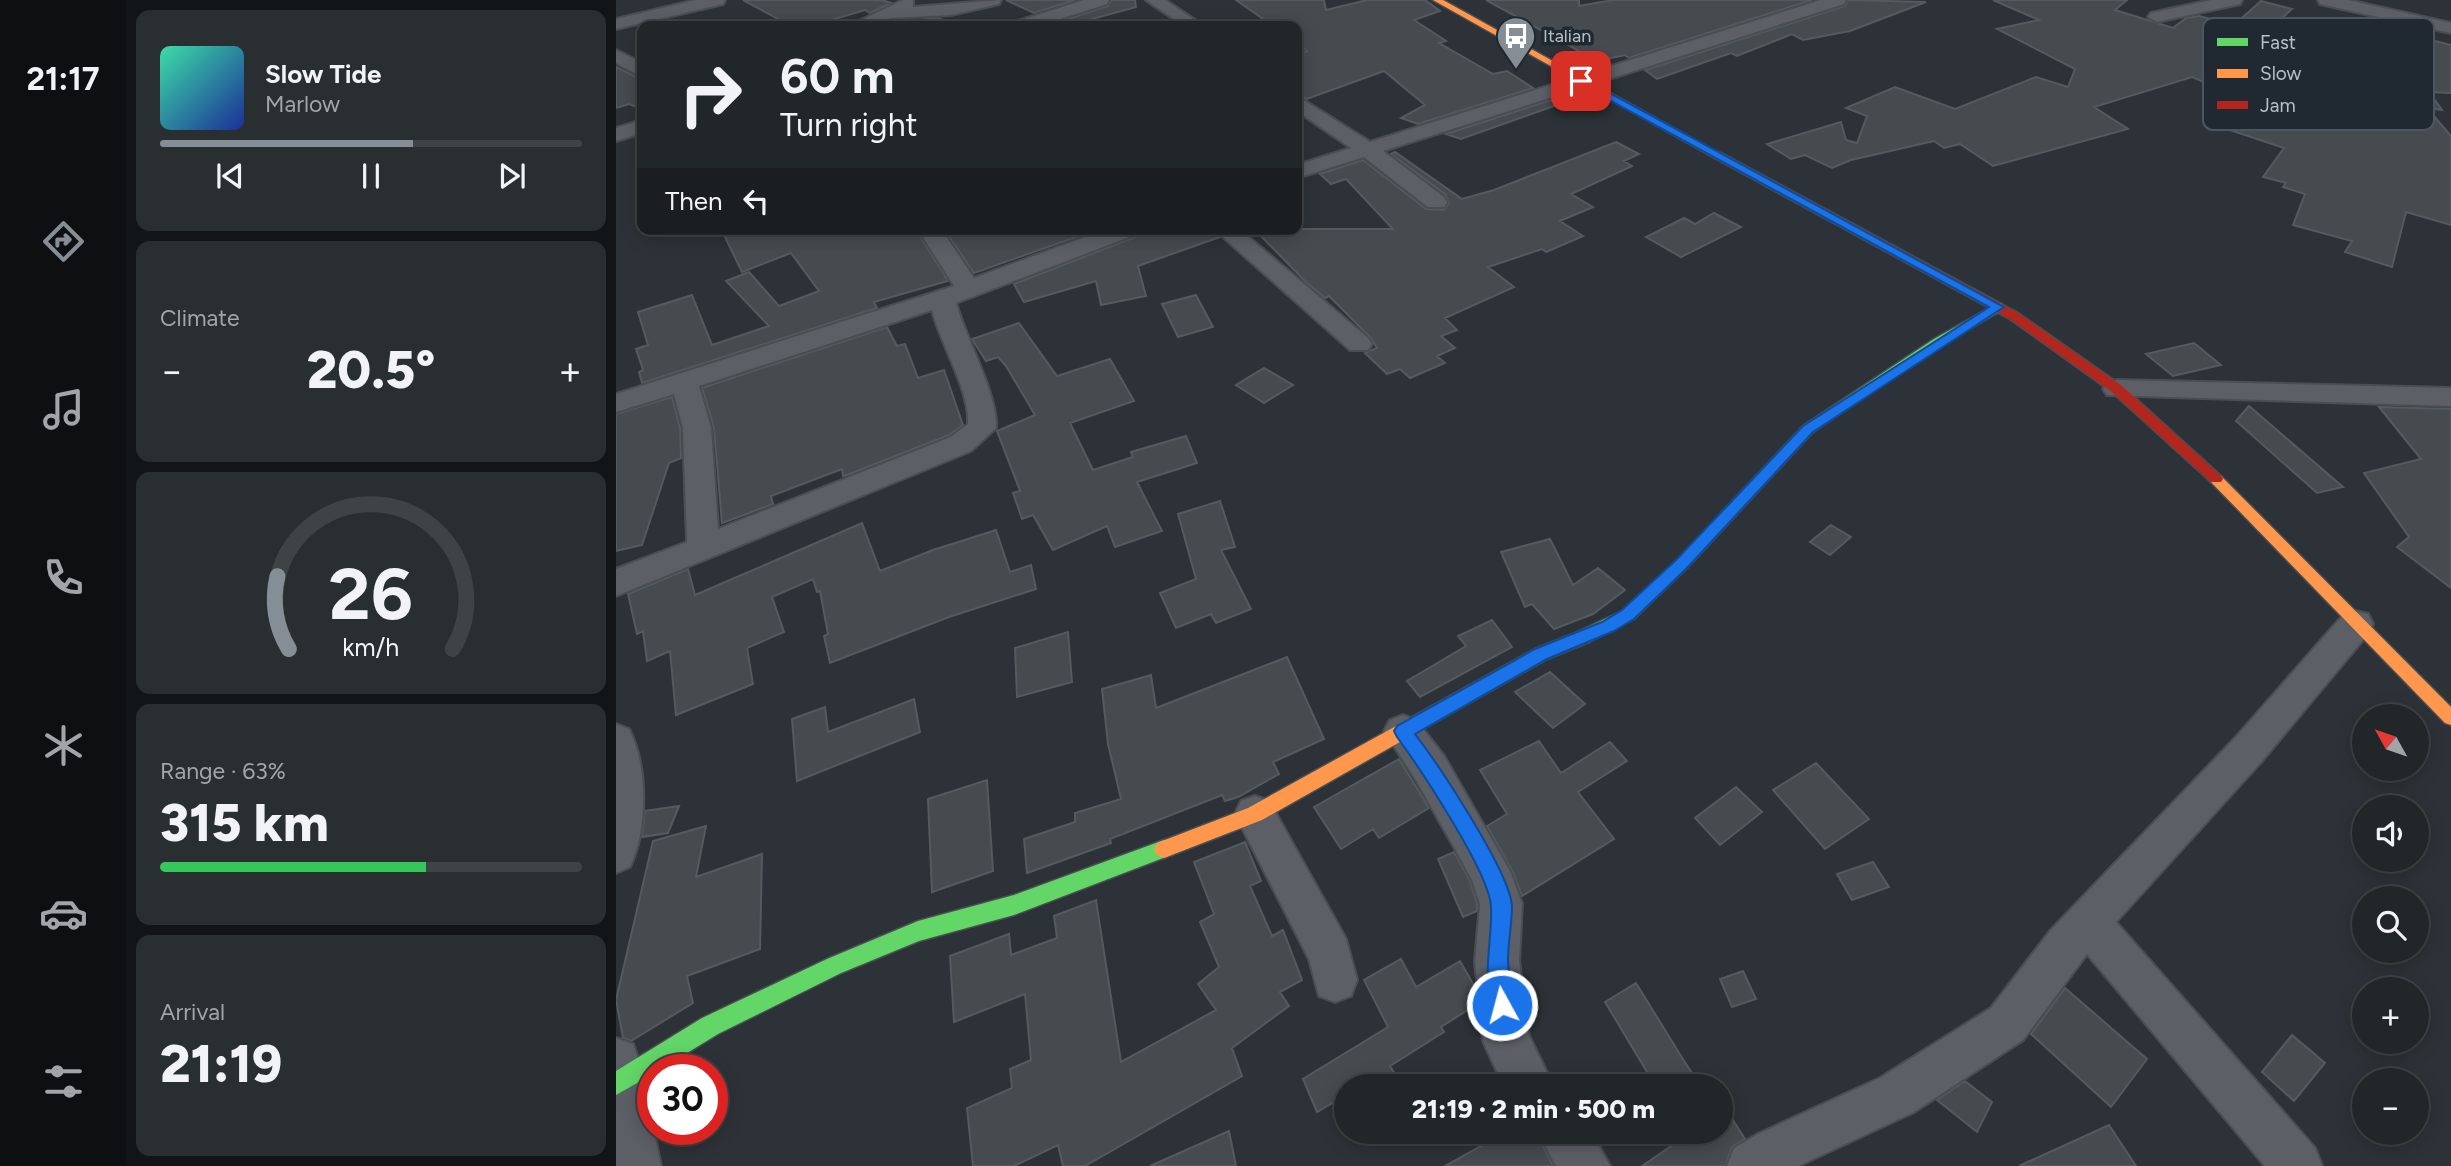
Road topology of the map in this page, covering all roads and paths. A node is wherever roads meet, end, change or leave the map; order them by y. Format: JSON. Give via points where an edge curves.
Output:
{"nodes":[{"id":1,"x":718,"y":0,"type":"edge"},
{"id":2,"x":915,"y":0,"type":"edge"},
{"id":3,"x":993,"y":0,"type":"edge"},
{"id":4,"x":1101,"y":0,"type":"edge"},
{"id":5,"x":1154,"y":0,"type":"edge"},
{"id":6,"x":1437,"y":0,"type":"edge"},
{"id":7,"x":1838,"y":0,"type":"edge"},
{"id":8,"x":2234,"y":0,"type":"edge"},
{"id":9,"x":2326,"y":0,"type":"edge"},
{"id":10,"x":2357,"y":3,"type":"edge"},
{"id":11,"x":888,"y":13,"type":"junction"},
{"id":12,"x":2157,"y":17,"type":"dead end"},
{"id":13,"x":2413,"y":18,"type":"edge"},
{"id":14,"x":870,"y":21,"type":"edge"},
{"id":15,"x":1036,"y":21,"type":"edge"},
{"id":16,"x":1187,"y":21,"type":"edge"},
{"id":17,"x":2434,"y":23,"type":"edge"},
{"id":18,"x":616,"y":24,"type":"edge"},
{"id":19,"x":2451,"y":28,"type":"edge"},
{"id":20,"x":616,"y":55,"type":"edge"},
{"id":21,"x":637,"y":68,"type":"edge"},
{"id":22,"x":637,"y":72,"type":"edge"},
{"id":23,"x":616,"y":78,"type":"edge"},
{"id":24,"x":1581,"y":81,"type":"junction"},
{"id":25,"x":1302,"y":105,"type":"edge"},
{"id":26,"x":637,"y":128,"type":"edge"},
{"id":27,"x":616,"y":135,"type":"edge"},
{"id":28,"x":1369,"y":150,"type":"junction"},
{"id":29,"x":1302,"y":170,"type":"edge"},
{"id":30,"x":1436,"y":202,"type":"dead end"},
{"id":31,"x":931,"y":235,"type":"edge"},
{"id":32,"x":1113,"y":235,"type":"edge"},
{"id":33,"x":1232,"y":235,"type":"edge"},
{"id":34,"x":955,"y":294,"type":"junction"},
{"id":35,"x":1998,"y":307,"type":"junction"},
{"id":36,"x":1359,"y":344,"type":"dead end"},
{"id":37,"x":684,"y":380,"type":"junction"},
{"id":38,"x":2117,"y":389,"type":"junction"},
{"id":39,"x":2451,"y":397,"type":"edge"},
{"id":40,"x":616,"y":403,"type":"edge"},
{"id":41,"x":703,"y":547,"type":"junction"},
{"id":42,"x":616,"y":583,"type":"edge"},
{"id":43,"x":2356,"y":624,"type":"junction"},
{"id":44,"x":2451,"y":718,"type":"edge"},
{"id":45,"x":1403,"y":731,"type":"junction"},
{"id":46,"x":616,"y":740,"type":"edge"},
{"id":47,"x":1255,"y":814,"type":"junction"},
{"id":48,"x":616,"y":853,"type":"edge"},
{"id":49,"x":2087,"y":922,"type":"junction"},
{"id":50,"x":1335,"y":980,"type":"dead end"},
{"id":51,"x":1524,"y":1074,"type":"edge"},
{"id":52,"x":617,"y":1076,"type":"edge"},
{"id":53,"x":1570,"y":1144,"type":"edge"},
{"id":54,"x":636,"y":1166,"type":"edge"},
{"id":55,"x":1585,"y":1166,"type":"edge"},
{"id":56,"x":1752,"y":1166,"type":"edge"},
{"id":57,"x":2297,"y":1166,"type":"edge"}],
"edges":[{"from":1,"to":18,"type":"street"},
{"from":2,"to":11,"type":"street"},
{"from":3,"to":11,"type":"street","via":[[951,10]]},
{"from":4,"to":15,"type":"street"},
{"from":5,"to":16,"type":"street"},
{"from":6,"to":24,"type":"main road"},
{"from":7,"to":24,"type":"street"},
{"from":8,"to":12,"type":"street"},
{"from":9,"to":10,"type":"street"},
{"from":10,"to":13,"type":"street"},
{"from":11,"to":14,"type":"street"},
{"from":17,"to":19,"type":"street"},
{"from":20,"to":21,"type":"street"},
{"from":22,"to":23,"type":"street"},
{"from":24,"to":28,"type":"street"},
{"from":24,"to":35,"type":"main road"},
{"from":25,"to":28,"type":"street"},
{"from":26,"to":27,"type":"street"},
{"from":28,"to":29,"type":"street"},
{"from":28,"to":30,"type":"street"},
{"from":31,"to":34,"type":"street"},
{"from":32,"to":34,"type":"street"},
{"from":33,"to":36,"type":"street"},
{"from":34,"to":37,"type":"street"},
{"from":34,"to":41,"type":"street","via":[[955,345],[983,410],[982,428],[961,444]]},
{"from":35,"to":38,"type":"main road"},
{"from":35,"to":45,"type":"main road","via":[[1808,429],[1628,615],[1541,654]]},
{"from":37,"to":40,"type":"street"},
{"from":37,"to":41,"type":"street","via":[[697,428]]},
{"from":38,"to":39,"type":"street"},
{"from":38,"to":43,"type":"main road","via":[[2196,459]]},
{"from":41,"to":42,"type":"street"},
{"from":43,"to":44,"type":"main road"},
{"from":43,"to":49,"type":"street","via":[[2249,749]]},
{"from":45,"to":47,"type":"main road"},
{"from":45,"to":51,"type":"street","via":[[1430,768],[1490,873],[1502,904],[1497,961],[1506,1041]]},
{"from":46,"to":48,"type":"street","via":[[624,797]]},
{"from":47,"to":50,"type":"street","via":[[1330,954]]},
{"from":47,"to":52,"type":"main road","via":[[1014,905],[918,931],[834,966]]},
{"from":49,"to":56,"type":"street","via":[[2007,1024],[1897,1095]]},
{"from":49,"to":57,"type":"street"},
{"from":52,"to":54,"type":"street"},
{"from":53,"to":55,"type":"street"}]}
